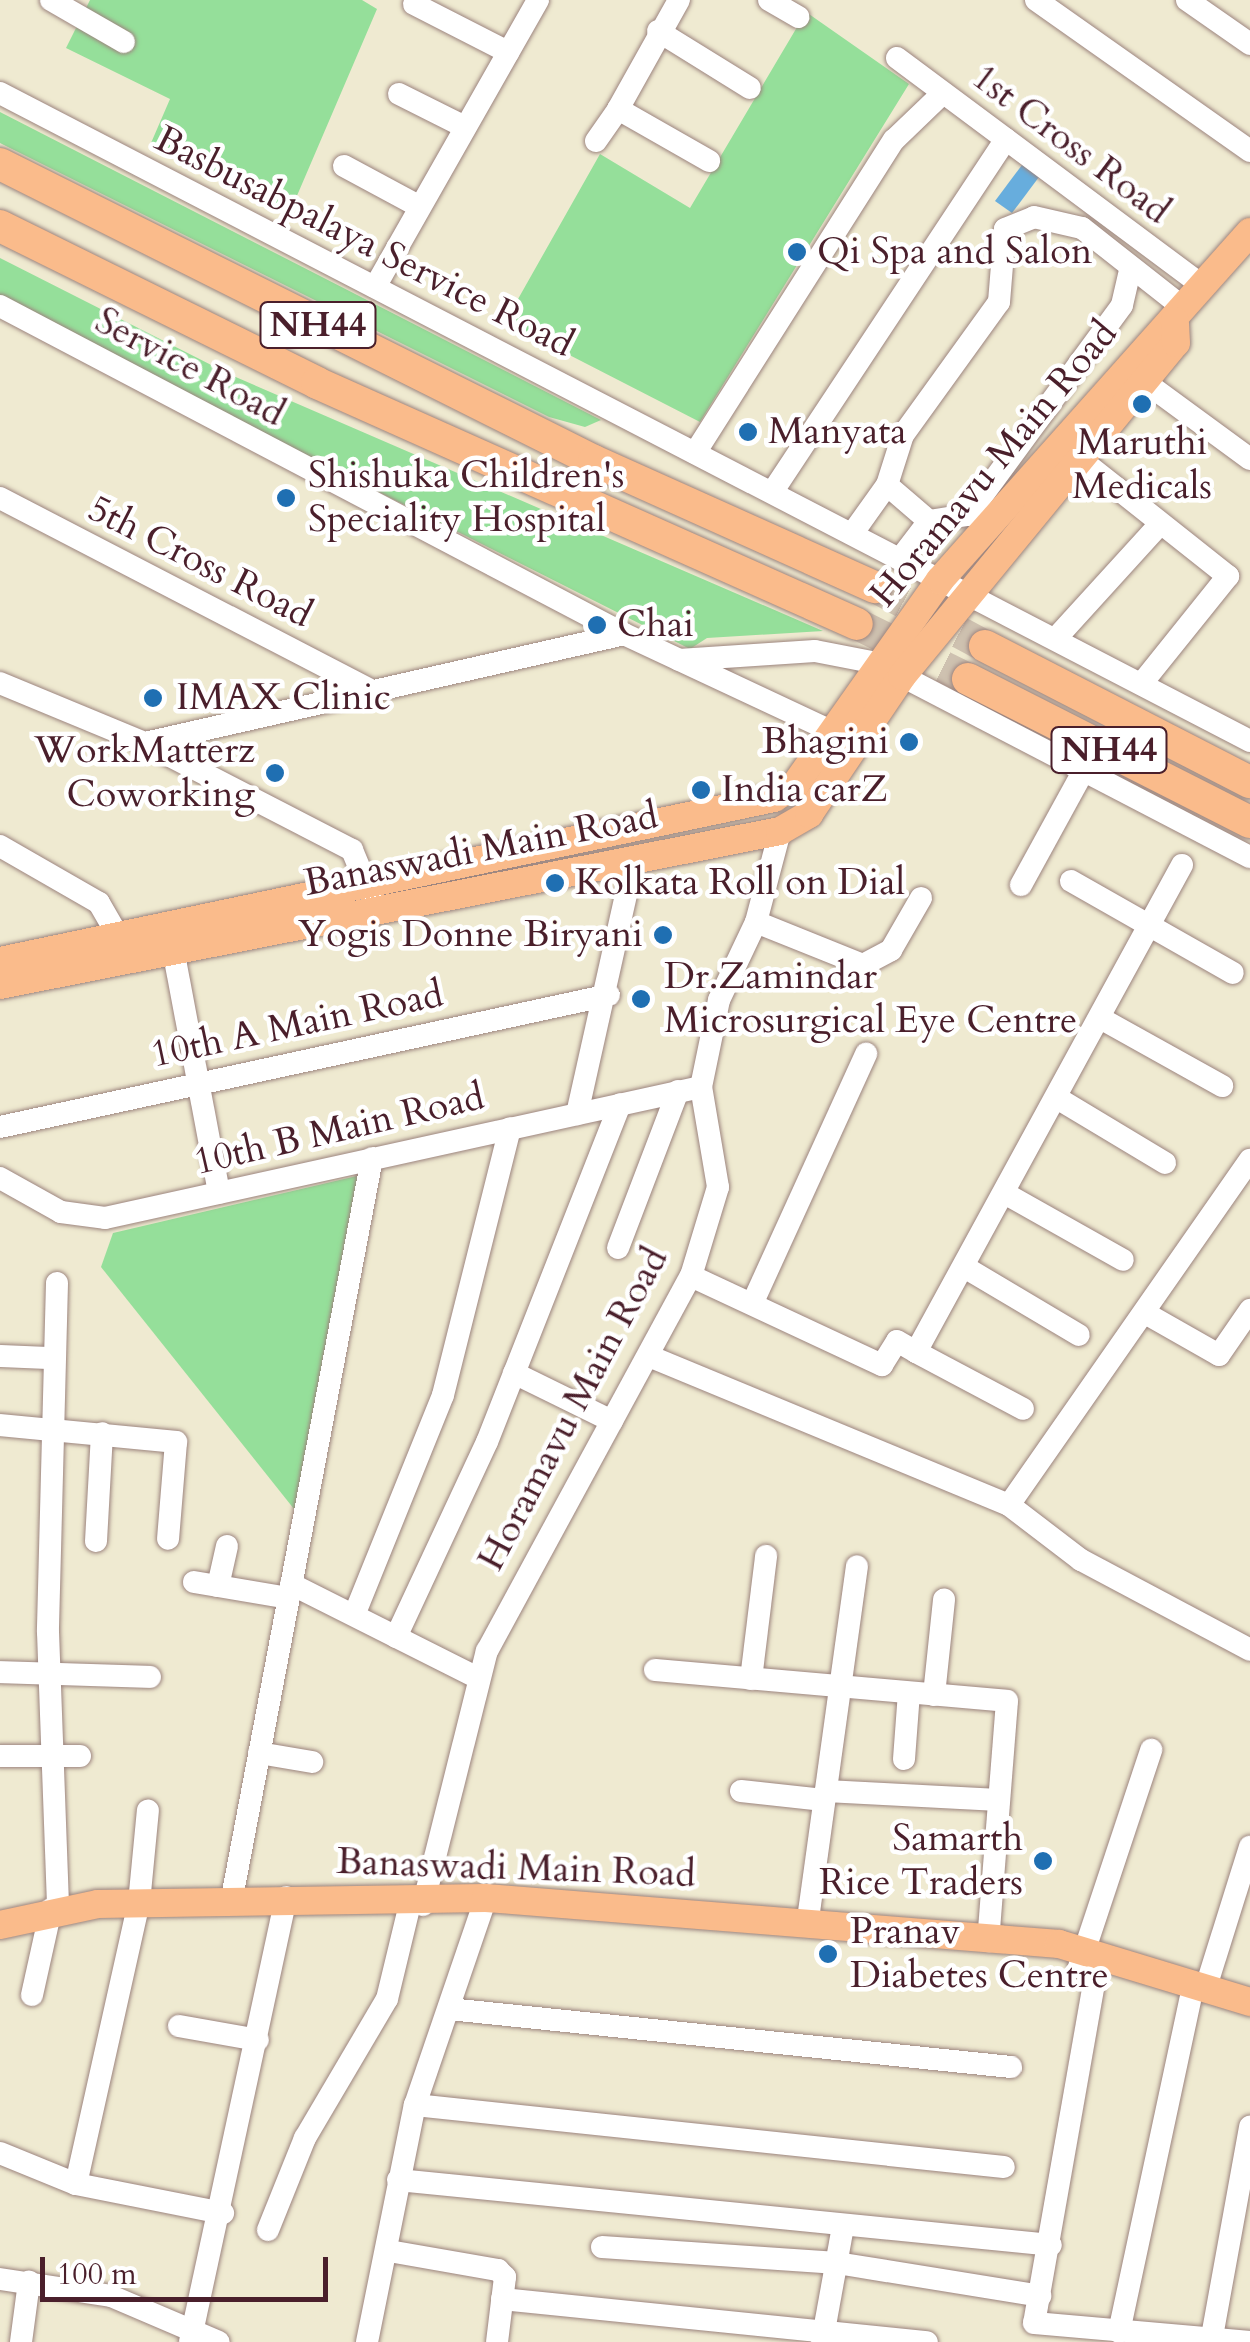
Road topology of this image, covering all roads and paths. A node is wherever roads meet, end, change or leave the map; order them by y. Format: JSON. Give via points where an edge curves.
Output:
{"nodes":[{"id":1,"x":51,"y":0,"type":"edge"},
{"id":2,"x":538,"y":0,"type":"edge"},
{"id":3,"x":678,"y":0,"type":"edge"},
{"id":4,"x":769,"y":0,"type":"edge"},
{"id":5,"x":1036,"y":0,"type":"edge"},
{"id":6,"x":1186,"y":0,"type":"edge"},
{"id":7,"x":414,"y":4,"type":"dead end"},
{"id":8,"x":799,"y":17,"type":"dead end"},
{"id":9,"x":658,"y":30,"type":"junction"},
{"id":10,"x":124,"y":42,"type":"dead end"},
{"id":11,"x":1250,"y":44,"type":"edge"},
{"id":12,"x":508,"y":52,"type":"junction"},
{"id":13,"x":896,"y":58,"type":"dead end"},
{"id":14,"x":750,"y":88,"type":"dead end"},
{"id":15,"x":943,"y":92,"type":"junction"},
{"id":16,"x":0,"y":94,"type":"edge"},
{"id":17,"x":399,"y":94,"type":"dead end"},
{"id":18,"x":618,"y":109,"type":"junction"},
{"id":19,"x":465,"y":128,"type":"junction"},
{"id":20,"x":1006,"y":139,"type":"junction"},
{"id":21,"x":596,"y":141,"type":"dead end"},
{"id":22,"x":1250,"y":150,"type":"edge"},
{"id":23,"x":708,"y":162,"type":"dead end"},
{"id":24,"x":0,"y":164,"type":"edge"},
{"id":25,"x":344,"y":166,"type":"dead end"},
{"id":26,"x":420,"y":206,"type":"junction"},
{"id":27,"x":0,"y":226,"type":"edge"},
{"id":28,"x":1250,"y":232,"type":"edge"},
{"id":29,"x":1130,"y":271,"type":"junction"},
{"id":30,"x":375,"y":287,"type":"junction"},
{"id":31,"x":1204,"y":287,"type":"junction"},
{"id":32,"x":0,"y":306,"type":"edge"},
{"id":33,"x":1180,"y":315,"type":"junction"},
{"id":34,"x":1145,"y":382,"type":"junction"},
{"id":35,"x":695,"y":453,"type":"junction"},
{"id":36,"x":1250,"y":459,"type":"edge"},
{"id":37,"x":1084,"y":462,"type":"junction"},
{"id":38,"x":887,"y":484,"type":"junction"},
{"id":39,"x":773,"y":491,"type":"junction"},
{"id":40,"x":0,"y":498,"type":"edge"},
{"id":41,"x":929,"y":521,"type":"junction"},
{"id":42,"x":1160,"y":524,"type":"junction"},
{"id":43,"x":852,"y":534,"type":"junction"},
{"id":44,"x":900,"y":560,"type":"junction"},
{"id":45,"x":940,"y":580,"type":"junction"},
{"id":46,"x":875,"y":587,"type":"tunnel mouth"},
{"id":47,"x":970,"y":596,"type":"junction"},
{"id":48,"x":857,"y":624,"type":"tunnel mouth"},
{"id":49,"x":624,"y":634,"type":"junction"},
{"id":50,"x":1058,"y":636,"type":"junction"},
{"id":51,"x":985,"y":646,"type":"tunnel mouth"},
{"id":52,"x":679,"y":660,"type":"junction"},
{"id":53,"x":877,"y":663,"type":"junction"},
{"id":54,"x":902,"y":676,"type":"junction"},
{"id":55,"x":968,"y":679,"type":"tunnel mouth"},
{"id":56,"x":0,"y":683,"type":"edge"},
{"id":57,"x":1142,"y":683,"type":"junction"},
{"id":58,"x":368,"y":689,"type":"junction"},
{"id":59,"x":831,"y":731,"type":"junction"},
{"id":60,"x":1250,"y":741,"type":"edge"},
{"id":61,"x":144,"y":743,"type":"junction"},
{"id":62,"x":1084,"y":770,"type":"junction"},
{"id":63,"x":1250,"y":782,"type":"edge"},
{"id":64,"x":1250,"y":822,"type":"edge"},
{"id":65,"x":780,"y":831,"type":"junction"},
{"id":66,"x":0,"y":846,"type":"edge"},
{"id":67,"x":1250,"y":857,"type":"edge"},
{"id":68,"x":634,"y":858,"type":"junction"},
{"id":69,"x":1182,"y":865,"type":"dead end"},
{"id":70,"x":1071,"y":881,"type":"dead end"},
{"id":71,"x":1021,"y":885,"type":"dead end"},
{"id":72,"x":371,"y":897,"type":"junction"},
{"id":73,"x":921,"y":898,"type":"dead end"},
{"id":74,"x":756,"y":922,"type":"junction"},
{"id":75,"x":1150,"y":925,"type":"junction"},
{"id":76,"x":119,"y":937,"type":"junction"},
{"id":77,"x":173,"y":949,"type":"junction"},
{"id":78,"x":0,"y":961,"type":"edge"},
{"id":79,"x":1233,"y":973,"type":"dead end"},
{"id":80,"x":0,"y":985,"type":"edge"},
{"id":81,"x":609,"y":996,"type":"junction"},
{"id":82,"x":1100,"y":1018,"type":"junction"},
{"id":83,"x":866,"y":1054,"type":"dead end"},
{"id":84,"x":198,"y":1080,"type":"junction"},
{"id":85,"x":1222,"y":1086,"type":"dead end"},
{"id":86,"x":689,"y":1089,"type":"junction"},
{"id":87,"x":1057,"y":1098,"type":"junction"},
{"id":88,"x":620,"y":1104,"type":"junction"},
{"id":89,"x":576,"y":1114,"type":"junction"},
{"id":90,"x":0,"y":1128,"type":"edge"},
{"id":91,"x":510,"y":1128,"type":"junction"},
{"id":92,"x":372,"y":1158,"type":"junction"},
{"id":93,"x":1250,"y":1160,"type":"edge"},
{"id":94,"x":1165,"y":1163,"type":"dead end"},
{"id":95,"x":0,"y":1178,"type":"edge"},
{"id":96,"x":219,"y":1193,"type":"junction"},
{"id":97,"x":1006,"y":1194,"type":"junction"},
{"id":98,"x":618,"y":1248,"type":"dead end"},
{"id":99,"x":1122,"y":1260,"type":"dead end"},
{"id":100,"x":966,"y":1268,"type":"junction"},
{"id":101,"x":691,"y":1276,"type":"junction"},
{"id":102,"x":58,"y":1283,"type":"dead end"},
{"id":103,"x":753,"y":1302,"type":"junction"},
{"id":104,"x":1250,"y":1310,"type":"edge"},
{"id":105,"x":1145,"y":1314,"type":"junction"},
{"id":106,"x":1078,"y":1335,"type":"dead end"},
{"id":107,"x":916,"y":1352,"type":"junction"},
{"id":108,"x":0,"y":1356,"type":"edge"},
{"id":109,"x":649,"y":1356,"type":"junction"},
{"id":110,"x":48,"y":1358,"type":"junction"},
{"id":111,"x":514,"y":1373,"type":"junction"},
{"id":112,"x":1023,"y":1409,"type":"dead end"},
{"id":113,"x":612,"y":1421,"type":"junction"},
{"id":114,"x":0,"y":1425,"type":"edge"},
{"id":115,"x":49,"y":1430,"type":"junction"},
{"id":116,"x":102,"y":1433,"type":"junction"},
{"id":117,"x":1009,"y":1505,"type":"junction"},
{"id":118,"x":168,"y":1539,"type":"dead end"},
{"id":119,"x":96,"y":1541,"type":"dead end"},
{"id":120,"x":227,"y":1546,"type":"dead end"},
{"id":121,"x":766,"y":1556,"type":"dead end"},
{"id":122,"x":857,"y":1566,"type":"dead end"},
{"id":123,"x":194,"y":1582,"type":"dead end"},
{"id":124,"x":218,"y":1586,"type":"junction"},
{"id":125,"x":290,"y":1591,"type":"junction"},
{"id":126,"x":944,"y":1600,"type":"dead end"},
{"id":127,"x":355,"y":1612,"type":"junction"},
{"id":128,"x":396,"y":1636,"type":"junction"},
{"id":129,"x":1250,"y":1650,"type":"edge"},
{"id":130,"x":655,"y":1670,"type":"dead end"},
{"id":131,"x":0,"y":1672,"type":"edge"},
{"id":132,"x":49,"y":1672,"type":"junction"},
{"id":133,"x":150,"y":1677,"type":"dead end"},
{"id":134,"x":476,"y":1677,"type":"junction"},
{"id":135,"x":751,"y":1679,"type":"junction"},
{"id":136,"x":840,"y":1687,"type":"junction"},
{"id":137,"x":909,"y":1693,"type":"junction"},
{"id":138,"x":934,"y":1695,"type":"junction"},
{"id":139,"x":1151,"y":1750,"type":"dead end"},
{"id":140,"x":259,"y":1753,"type":"junction"},
{"id":141,"x":0,"y":1756,"type":"edge"},
{"id":142,"x":52,"y":1756,"type":"junction"},
{"id":143,"x":80,"y":1756,"type":"dead end"},
{"id":144,"x":904,"y":1759,"type":"dead end"},
{"id":145,"x":312,"y":1762,"type":"dead end"},
{"id":146,"x":741,"y":1791,"type":"dead end"},
{"id":147,"x":825,"y":1795,"type":"junction"},
{"id":148,"x":999,"y":1800,"type":"junction"},
{"id":149,"x":148,"y":1810,"type":"dead end"},
{"id":150,"x":1250,"y":1847,"type":"edge"},
{"id":151,"x":286,"y":1897,"type":"junction"},
{"id":152,"x":486,"y":1898,"type":"junction"},
{"id":153,"x":139,"y":1903,"type":"junction"},
{"id":154,"x":230,"y":1903,"type":"junction"},
{"id":155,"x":416,"y":1904,"type":"junction"},
{"id":156,"x":55,"y":1908,"type":"junction"},
{"id":157,"x":808,"y":1919,"type":"junction"},
{"id":158,"x":0,"y":1925,"type":"edge"},
{"id":159,"x":988,"y":1942,"type":"junction"},
{"id":160,"x":1087,"y":1964,"type":"junction"},
{"id":161,"x":1198,"y":1994,"type":"junction"},
{"id":162,"x":32,"y":1995,"type":"dead end"},
{"id":163,"x":1250,"y":2002,"type":"edge"},
{"id":164,"x":449,"y":2009,"type":"junction"},
{"id":165,"x":1250,"y":2020,"type":"edge"},
{"id":166,"x":179,"y":2026,"type":"dead end"},
{"id":167,"x":258,"y":2040,"type":"junction"},
{"id":168,"x":1011,"y":2067,"type":"dead end"},
{"id":169,"x":415,"y":2105,"type":"junction"},
{"id":170,"x":1250,"y":2126,"type":"edge"},
{"id":171,"x":0,"y":2154,"type":"edge"},
{"id":172,"x":1004,"y":2167,"type":"dead end"},
{"id":173,"x":398,"y":2180,"type":"junction"},
{"id":174,"x":76,"y":2184,"type":"junction"},
{"id":175,"x":223,"y":2213,"type":"junction"},
{"id":176,"x":843,"y":2226,"type":"junction"},
{"id":177,"x":268,"y":2230,"type":"dead end"},
{"id":178,"x":1052,"y":2244,"type":"junction"},
{"id":179,"x":602,"y":2247,"type":"dead end"},
{"id":180,"x":389,"y":2252,"type":"junction"},
{"id":181,"x":837,"y":2264,"type":"junction"},
{"id":182,"x":0,"y":2279,"type":"edge"},
{"id":183,"x":29,"y":2282,"type":"junction"},
{"id":184,"x":1040,"y":2296,"type":"junction"},
{"id":185,"x":502,"y":2298,"type":"junction"},
{"id":186,"x":1032,"y":2332,"type":"edge"},
{"id":187,"x":192,"y":2335,"type":"edge"},
{"id":188,"x":1110,"y":2335,"type":"edge"},
{"id":189,"x":823,"y":2338,"type":"edge"},
{"id":190,"x":21,"y":2342,"type":"edge"},
{"id":191,"x":220,"y":2342,"type":"edge"},
{"id":192,"x":367,"y":2342,"type":"edge"},
{"id":193,"x":498,"y":2342,"type":"edge"},
{"id":194,"x":927,"y":2342,"type":"edge"},
{"id":195,"x":1211,"y":2342,"type":"edge"},
{"id":196,"x":1250,"y":2342,"type":"edge"}],
"edges":[{"from":1,"to":10,"type":"street"},
{"from":2,"to":12,"type":"street"},
{"from":3,"to":9,"type":"street"},
{"from":4,"to":8,"type":"street"},
{"from":5,"to":22,"type":"street"},
{"from":6,"to":11,"type":"street"},
{"from":7,"to":12,"type":"street"},
{"from":9,"to":14,"type":"street"},
{"from":9,"to":18,"type":"street"},
{"from":12,"to":19,"type":"street"},
{"from":13,"to":15,"type":"street","name":"1st Cross Road"},
{"from":15,"to":20,"type":"street","name":"1st Cross Road"},
{"from":15,"to":35,"type":"street","via":[[894,140]]},
{"from":16,"to":30,"type":"street","name":"Basbusabpalaya Service Road"},
{"from":17,"to":19,"type":"street"},
{"from":18,"to":21,"type":"street"},
{"from":18,"to":23,"type":"street"},
{"from":19,"to":26,"type":"street"},
{"from":20,"to":31,"type":"street","name":"1st Cross Road"},
{"from":20,"to":39,"type":"street"},
{"from":24,"to":46,"type":"highway","number":"NH44","via":[[594,461]]},
{"from":25,"to":26,"type":"street"},
{"from":26,"to":30,"type":"street"},
{"from":27,"to":48,"type":"highway","number":"NH44","via":[[317,383]]},
{"from":28,"to":31,"type":"main road","name":"Horamavu Main Road"},
{"from":29,"to":33,"type":"street"},
{"from":29,"to":38,"type":"street","via":[[1075,225],[1034,218],[1004,229],[998,302],[903,435]]},
{"from":29,"to":41,"type":"street","via":[[1122,305],[968,515]]},
{"from":30,"to":35,"type":"street","name":"Basbusabpalaya Service Road"},
{"from":31,"to":33,"type":"main road","name":"Horamavu Main Road"},
{"from":32,"to":49,"type":"street","name":"Service Road"},
{"from":33,"to":34,"type":"main road","name":"Horamavu Main Road","via":[[1176,343]]},
{"from":33,"to":45,"type":"main road","name":"Horamavu Main Road","via":[[1158,329]]},
{"from":34,"to":36,"type":"street"},
{"from":34,"to":37,"type":"main road","name":"Horamavu Main Road"},
{"from":35,"to":39,"type":"street","name":"Basbusabpalaya Service Road"},
{"from":37,"to":42,"type":"street"},
{"from":37,"to":47,"type":"main road","name":"Horamavu Main Road"},
{"from":38,"to":41,"type":"street"},
{"from":38,"to":43,"type":"street"},
{"from":39,"to":43,"type":"street","name":"Basbusabpalaya Service Road"},
{"from":40,"to":58,"type":"street","name":"5th Cross Road"},
{"from":41,"to":44,"type":"street"},
{"from":42,"to":50,"type":"street"},
{"from":42,"to":57,"type":"street","via":[[1228,576]]},
{"from":43,"to":44,"type":"street","name":"Basbusabpalaya Service Road"},
{"from":44,"to":45,"type":"street","name":"Basbusabpalaya Service Road"},
{"from":45,"to":47,"type":"street","name":"Basbusabpalaya Service Road"},
{"from":45,"to":53,"type":"main road","name":"Horamavu Main Road"},
{"from":47,"to":50,"type":"street","name":"Basbusabpalaya Service Road"},
{"from":47,"to":54,"type":"main road","name":"Horamavu Main Road"},
{"from":49,"to":52,"type":"street","name":"Service Road"},
{"from":49,"to":58,"type":"street"},
{"from":50,"to":57,"type":"street","name":"Basbusabpalaya Service Road"},
{"from":51,"to":63,"type":"highway","number":"NH44"},
{"from":52,"to":53,"type":"street","via":[[815,651]]},
{"from":52,"to":59,"type":"street","name":"Service Road"},
{"from":53,"to":54,"type":"street"},
{"from":53,"to":59,"type":"main road","name":"Banaswadi Main Road"},
{"from":54,"to":62,"type":"street"},
{"from":54,"to":65,"type":"main road","name":"Banaswadi Main Road","via":[[809,814]]},
{"from":55,"to":64,"type":"highway","number":"NH44"},
{"from":56,"to":61,"type":"street"},
{"from":57,"to":60,"type":"street","name":"Basbusabpalaya Service Road"},
{"from":58,"to":61,"type":"street"},
{"from":59,"to":72,"type":"main road","name":"Banaswadi Main Road","via":[[795,785],[774,798]]},
{"from":61,"to":72,"type":"street","via":[[352,850]]},
{"from":62,"to":67,"type":"street"},
{"from":62,"to":71,"type":"street"},
{"from":65,"to":68,"type":"main road","name":"Banaswadi Main Road"},
{"from":65,"to":74,"type":"street","name":"Horamavu Main Road"},
{"from":66,"to":76,"type":"street","via":[[99,903]]},
{"from":68,"to":72,"type":"main road","name":"Banaswadi Main Road"},
{"from":68,"to":81,"type":"street"},
{"from":69,"to":75,"type":"street"},
{"from":70,"to":75,"type":"street"},
{"from":72,"to":76,"type":"main road","name":"Banaswadi Main Road"},
{"from":72,"to":77,"type":"main road","name":"Banaswadi Main Road"},
{"from":73,"to":74,"type":"street","via":[[890,950],[863,964]]},
{"from":74,"to":86,"type":"street","name":"Horamavu Main Road","via":[[719,1000]]},
{"from":75,"to":79,"type":"street"},
{"from":75,"to":82,"type":"street"},
{"from":76,"to":78,"type":"main road","name":"Banaswadi Main Road"},
{"from":77,"to":80,"type":"main road","name":"Banaswadi Main Road"},
{"from":77,"to":84,"type":"street"},
{"from":81,"to":84,"type":"street","name":"10th A Main Road"},
{"from":81,"to":89,"type":"street"},
{"from":82,"to":85,"type":"street"},
{"from":82,"to":87,"type":"street"},
{"from":83,"to":103,"type":"street"},
{"from":84,"to":90,"type":"street","name":"10th A Main Road"},
{"from":84,"to":96,"type":"street"},
{"from":86,"to":88,"type":"street","name":"10th B Main Road"},
{"from":86,"to":98,"type":"street"},
{"from":86,"to":101,"type":"street","name":"Horamavu Main Road","via":[[718,1187]]},
{"from":87,"to":94,"type":"street"},
{"from":87,"to":97,"type":"street"},
{"from":88,"to":89,"type":"street","name":"10th B Main Road"},
{"from":88,"to":111,"type":"street"},
{"from":89,"to":91,"type":"street","name":"10th B Main Road"},
{"from":91,"to":92,"type":"street","name":"10th B Main Road"},
{"from":91,"to":127,"type":"street","via":[[443,1395]]},
{"from":92,"to":96,"type":"street","name":"10th B Main Road"},
{"from":92,"to":125,"type":"street"},
{"from":93,"to":105,"type":"street"},
{"from":95,"to":96,"type":"street","name":"10th B Main Road","via":[[77,1217]]},
{"from":97,"to":99,"type":"street"},
{"from":97,"to":100,"type":"street"},
{"from":100,"to":106,"type":"street"},
{"from":100,"to":107,"type":"street"},
{"from":101,"to":103,"type":"street"},
{"from":101,"to":109,"type":"street","name":"Horamavu Main Road"},
{"from":102,"to":110,"type":"street"},
{"from":103,"to":107,"type":"street","via":[[882,1365],[897,1341]]},
{"from":104,"to":105,"type":"street","via":[[1219,1355]]},
{"from":105,"to":117,"type":"street"},
{"from":107,"to":112,"type":"street"},
{"from":108,"to":110,"type":"street"},
{"from":109,"to":113,"type":"street","name":"Horamavu Main Road"},
{"from":109,"to":117,"type":"street"},
{"from":110,"to":115,"type":"street"},
{"from":111,"to":113,"type":"street"},
{"from":111,"to":128,"type":"street"},
{"from":113,"to":134,"type":"street","name":"Horamavu Main Road"},
{"from":114,"to":115,"type":"street"},
{"from":115,"to":116,"type":"street"},
{"from":115,"to":132,"type":"street"},
{"from":116,"to":118,"type":"street","via":[[176,1442]]},
{"from":116,"to":119,"type":"street"},
{"from":117,"to":129,"type":"street","via":[[1081,1560]]},
{"from":120,"to":124,"type":"street"},
{"from":121,"to":135,"type":"street"},
{"from":122,"to":136,"type":"street"},
{"from":123,"to":124,"type":"street"},
{"from":124,"to":125,"type":"street"},
{"from":125,"to":127,"type":"street"},
{"from":125,"to":140,"type":"street"},
{"from":126,"to":138,"type":"street"},
{"from":127,"to":128,"type":"street"},
{"from":128,"to":134,"type":"street"},
{"from":130,"to":135,"type":"street"},
{"from":131,"to":132,"type":"street"},
{"from":132,"to":133,"type":"street"},
{"from":132,"to":142,"type":"street"},
{"from":134,"to":155,"type":"street","name":"Horamavu Main Road"},
{"from":135,"to":136,"type":"street"},
{"from":136,"to":137,"type":"street"},
{"from":136,"to":147,"type":"street"},
{"from":137,"to":138,"type":"street"},
{"from":137,"to":144,"type":"street"},
{"from":138,"to":148,"type":"street","via":[[1007,1701]]},
{"from":139,"to":160,"type":"street"},
{"from":140,"to":145,"type":"street"},
{"from":140,"to":154,"type":"street"},
{"from":141,"to":142,"type":"street"},
{"from":142,"to":143,"type":"street"},
{"from":142,"to":156,"type":"street"},
{"from":146,"to":147,"type":"street"},
{"from":147,"to":148,"type":"street"},
{"from":147,"to":157,"type":"street"},
{"from":148,"to":159,"type":"street"},
{"from":149,"to":153,"type":"street"},
{"from":150,"to":161,"type":"street"},
{"from":151,"to":154,"type":"main road","name":"Banaswadi Main Road"},
{"from":151,"to":155,"type":"main road","name":"Banaswadi Main Road"},
{"from":151,"to":167,"type":"street"},
{"from":152,"to":155,"type":"main road","name":"Banaswadi Main Road"},
{"from":152,"to":157,"type":"main road","name":"Banaswadi Main Road"},
{"from":152,"to":164,"type":"street"},
{"from":153,"to":154,"type":"main road","name":"Banaswadi Main Road"},
{"from":153,"to":156,"type":"main road","name":"Banaswadi Main Road"},
{"from":153,"to":174,"type":"street"},
{"from":155,"to":177,"type":"street","name":"Horamavu Main Road","via":[[387,1999],[306,2138]]},
{"from":156,"to":158,"type":"main road","name":"Banaswadi Main Road"},
{"from":156,"to":162,"type":"street"},
{"from":157,"to":159,"type":"main road","name":"Banaswadi Main Road"},
{"from":159,"to":160,"type":"main road","name":"Banaswadi Main Road","via":[[1030,1946]]},
{"from":160,"to":161,"type":"main road","name":"Banaswadi Main Road"},
{"from":160,"to":178,"type":"street"},
{"from":161,"to":163,"type":"main road","name":"Banaswadi Main Road"},
{"from":161,"to":165,"type":"main road","name":"Banaswadi Main Road"},
{"from":161,"to":188,"type":"street"},
{"from":164,"to":168,"type":"street"},
{"from":164,"to":169,"type":"street"},
{"from":166,"to":167,"type":"street"},
{"from":167,"to":175,"type":"street"},
{"from":169,"to":172,"type":"street"},
{"from":169,"to":173,"type":"street"},
{"from":170,"to":195,"type":"street"},
{"from":171,"to":174,"type":"street"},
{"from":173,"to":176,"type":"street"},
{"from":173,"to":180,"type":"street"},
{"from":174,"to":175,"type":"street"},
{"from":175,"to":187,"type":"street"},
{"from":176,"to":178,"type":"street"},
{"from":176,"to":181,"type":"street"},
{"from":178,"to":184,"type":"street"},
{"from":179,"to":181,"type":"street"},
{"from":180,"to":185,"type":"street","via":[[490,2266],[505,2277]]},
{"from":180,"to":192,"type":"street"},
{"from":181,"to":184,"type":"street"},
{"from":181,"to":189,"type":"street"},
{"from":182,"to":183,"type":"street"},
{"from":183,"to":187,"type":"street","via":[[111,2296]]},
{"from":183,"to":190,"type":"street"},
{"from":184,"to":186,"type":"street"},
{"from":185,"to":189,"type":"street"},
{"from":185,"to":193,"type":"street"},
{"from":186,"to":188,"type":"street"},
{"from":187,"to":191,"type":"street"},
{"from":188,"to":195,"type":"street"},
{"from":189,"to":194,"type":"street"},
{"from":195,"to":196,"type":"street"}]}
